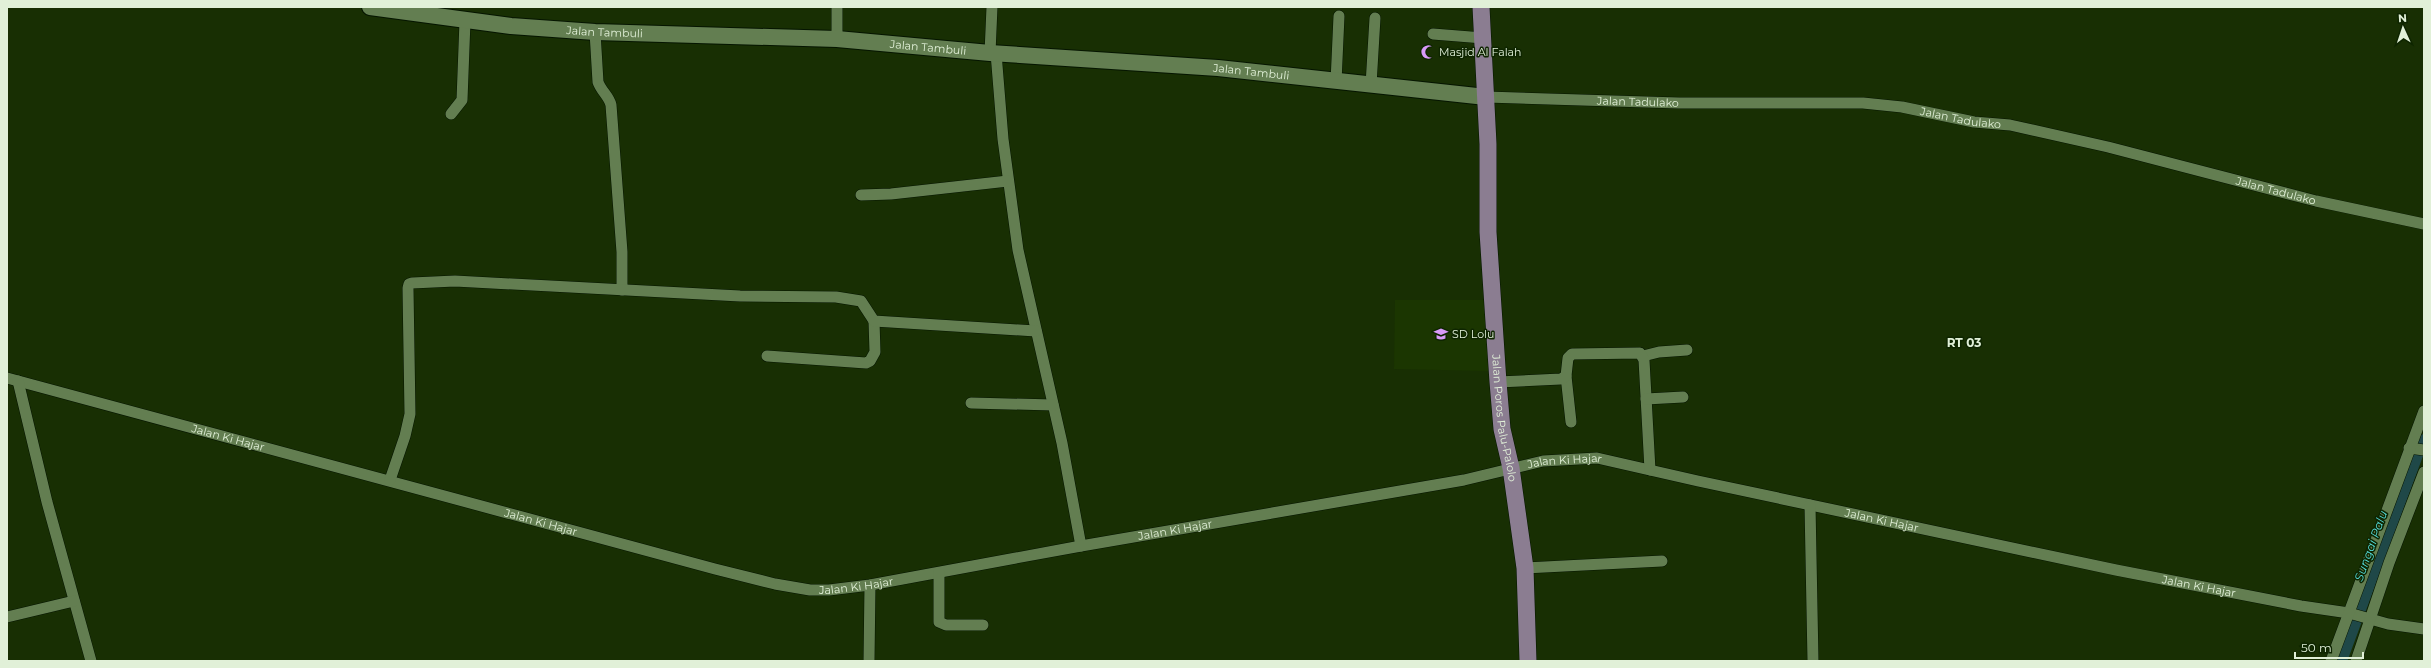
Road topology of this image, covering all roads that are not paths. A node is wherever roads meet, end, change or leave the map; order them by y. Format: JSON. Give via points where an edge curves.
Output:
{"nodes":[{"id":1,"x":370,"y":7,"type":"edge"},
{"id":2,"x":836,"y":7,"type":"edge"},
{"id":3,"x":992,"y":7,"type":"edge"},
{"id":4,"x":1481,"y":7,"type":"edge"},
{"id":5,"x":1338,"y":16,"type":"dead end"},
{"id":6,"x":1375,"y":18,"type":"dead end"},
{"id":7,"x":465,"y":21,"type":"junction"},
{"id":8,"x":595,"y":32,"type":"junction"},
{"id":9,"x":1433,"y":34,"type":"dead end"},
{"id":10,"x":1483,"y":38,"type":"junction"},
{"id":11,"x":837,"y":39,"type":"junction"},
{"id":12,"x":993,"y":53,"type":"junction"},
{"id":13,"x":1336,"y":82,"type":"junction"},
{"id":14,"x":1371,"y":85,"type":"junction"},
{"id":15,"x":1486,"y":97,"type":"junction"},
{"id":16,"x":451,"y":114,"type":"dead end"},
{"id":17,"x":1008,"y":181,"type":"junction"},
{"id":18,"x":861,"y":195,"type":"dead end"},
{"id":19,"x":2424,"y":224,"type":"edge"},
{"id":20,"x":622,"y":290,"type":"junction"},
{"id":21,"x":874,"y":321,"type":"junction"},
{"id":22,"x":1036,"y":331,"type":"junction"},
{"id":23,"x":1687,"y":350,"type":"dead end"},
{"id":24,"x":766,"y":356,"type":"dead end"},
{"id":25,"x":1643,"y":356,"type":"junction"},
{"id":26,"x":1566,"y":376,"type":"junction"},
{"id":27,"x":12,"y":379,"type":"edge"},
{"id":28,"x":1498,"y":382,"type":"junction"},
{"id":29,"x":1683,"y":397,"type":"dead end"},
{"id":30,"x":1646,"y":398,"type":"junction"},
{"id":31,"x":972,"y":402,"type":"dead end"},
{"id":32,"x":1053,"y":405,"type":"junction"},
{"id":33,"x":2424,"y":411,"type":"edge"},
{"id":34,"x":1571,"y":422,"type":"dead end"},
{"id":35,"x":2409,"y":448,"type":"junction"},
{"id":36,"x":2424,"y":450,"type":"edge"},
{"id":37,"x":1511,"y":468,"type":"junction"},
{"id":38,"x":1650,"y":470,"type":"junction"},
{"id":39,"x":2424,"y":472,"type":"edge"},
{"id":40,"x":390,"y":480,"type":"junction"},
{"id":41,"x":1810,"y":505,"type":"junction"},
{"id":42,"x":1081,"y":546,"type":"junction"},
{"id":43,"x":1662,"y":561,"type":"dead end"},
{"id":44,"x":1525,"y":568,"type":"junction"},
{"id":45,"x":939,"y":573,"type":"junction"},
{"id":46,"x":870,"y":585,"type":"junction"},
{"id":47,"x":74,"y":601,"type":"junction"},
{"id":48,"x":2351,"y":613,"type":"junction"},
{"id":49,"x":7,"y":617,"type":"edge"},
{"id":50,"x":2368,"y":618,"type":"junction"},
{"id":51,"x":983,"y":625,"type":"dead end"},
{"id":52,"x":2424,"y":629,"type":"edge"},
{"id":53,"x":91,"y":661,"type":"edge"},
{"id":54,"x":869,"y":661,"type":"edge"},
{"id":55,"x":1528,"y":661,"type":"edge"},
{"id":56,"x":1813,"y":661,"type":"edge"},
{"id":57,"x":2331,"y":661,"type":"edge"},
{"id":58,"x":2356,"y":661,"type":"edge"}],
"edges":[{"from":1,"to":7,"type":"street","name":"Jalan Tambuli"},
{"from":2,"to":11,"type":"street"},
{"from":3,"to":12,"type":"street"},
{"from":4,"to":10,"type":"main road","name":"Jalan Poros Palu-Palolo"},
{"from":5,"to":13,"type":"street"},
{"from":6,"to":14,"type":"street"},
{"from":7,"to":8,"type":"street","name":"Jalan Tambuli"},
{"from":7,"to":16,"type":"street","via":[[462,100]]},
{"from":8,"to":11,"type":"street","name":"Jalan Tambuli"},
{"from":8,"to":20,"type":"street","via":[[598,82],[611,105],[622,252]]},
{"from":9,"to":10,"type":"street"},
{"from":10,"to":15,"type":"main road","name":"Jalan Poros Palu-Palolo"},
{"from":11,"to":12,"type":"street","name":"Jalan Tambuli"},
{"from":12,"to":13,"type":"street","name":"Jalan Tambuli","via":[[1218,68]]},
{"from":12,"to":17,"type":"street"},
{"from":13,"to":14,"type":"street","name":"Jalan Tambuli"},
{"from":14,"to":15,"type":"street","name":"Jalan Tambuli"},
{"from":15,"to":19,"type":"street","name":"Jalan Tadulako","via":[[1679,103],[1863,103],[1902,107],[2108,147],[2316,201]]},
{"from":15,"to":28,"type":"main road","name":"Jalan Poros Palu-Palolo","via":[[1488,232]]},
{"from":17,"to":18,"type":"street"},
{"from":17,"to":22,"type":"street","via":[[1018,250]]},
{"from":20,"to":21,"type":"street","via":[[847,298],[864,303]]},
{"from":20,"to":40,"type":"street","via":[[455,281],[408,284],[410,414]]},
{"from":21,"to":22,"type":"street"},
{"from":21,"to":24,"type":"street","via":[[875,352],[866,363]]},
{"from":22,"to":32,"type":"street"},
{"from":23,"to":25,"type":"street"},
{"from":25,"to":26,"type":"street","via":[[1635,352],[1571,354],[1567,360]]},
{"from":25,"to":30,"type":"street"},
{"from":26,"to":28,"type":"street","via":[[1558,379]]},
{"from":26,"to":34,"type":"street"},
{"from":27,"to":40,"type":"street","name":"Jalan Ki Hajar"},
{"from":27,"to":47,"type":"street"},
{"from":28,"to":37,"type":"main road","name":"Jalan Poros Palu-Palolo","via":[[1502,429]]},
{"from":29,"to":30,"type":"street"},
{"from":30,"to":38,"type":"street"},
{"from":31,"to":32,"type":"street"},
{"from":32,"to":42,"type":"street"},
{"from":33,"to":35,"type":"street"},
{"from":35,"to":36,"type":"street"},
{"from":35,"to":48,"type":"street"},
{"from":37,"to":38,"type":"street","name":"Jalan Ki Hajar","via":[[1552,459],[1592,458]]},
{"from":37,"to":42,"type":"street","name":"Jalan Ki Hajar","via":[[1464,480]]},
{"from":37,"to":44,"type":"main road","name":"Jalan Poros Palu-Palolo"},
{"from":38,"to":41,"type":"street","name":"Jalan Ki Hajar"},
{"from":39,"to":50,"type":"street"},
{"from":40,"to":46,"type":"street","name":"Jalan Ki Hajar","via":[[423,491],[775,584],[821,590]]},
{"from":41,"to":48,"type":"street","name":"Jalan Ki Hajar","via":[[2116,570],[2301,606]]},
{"from":41,"to":56,"type":"street"},
{"from":42,"to":45,"type":"street","name":"Jalan Ki Hajar"},
{"from":43,"to":44,"type":"street"},
{"from":44,"to":55,"type":"main road","name":"Jalan Poros Palu-Palolo"},
{"from":45,"to":46,"type":"street","name":"Jalan Ki Hajar"},
{"from":45,"to":51,"type":"street","via":[[939,622],[946,625]]},
{"from":46,"to":54,"type":"street"},
{"from":47,"to":49,"type":"street"},
{"from":47,"to":53,"type":"street"},
{"from":48,"to":50,"type":"street","name":"Jalan Ki Hajar"},
{"from":48,"to":57,"type":"street"},
{"from":50,"to":52,"type":"street","name":"Jalan Ki Hajar"},
{"from":50,"to":58,"type":"street"}]}
